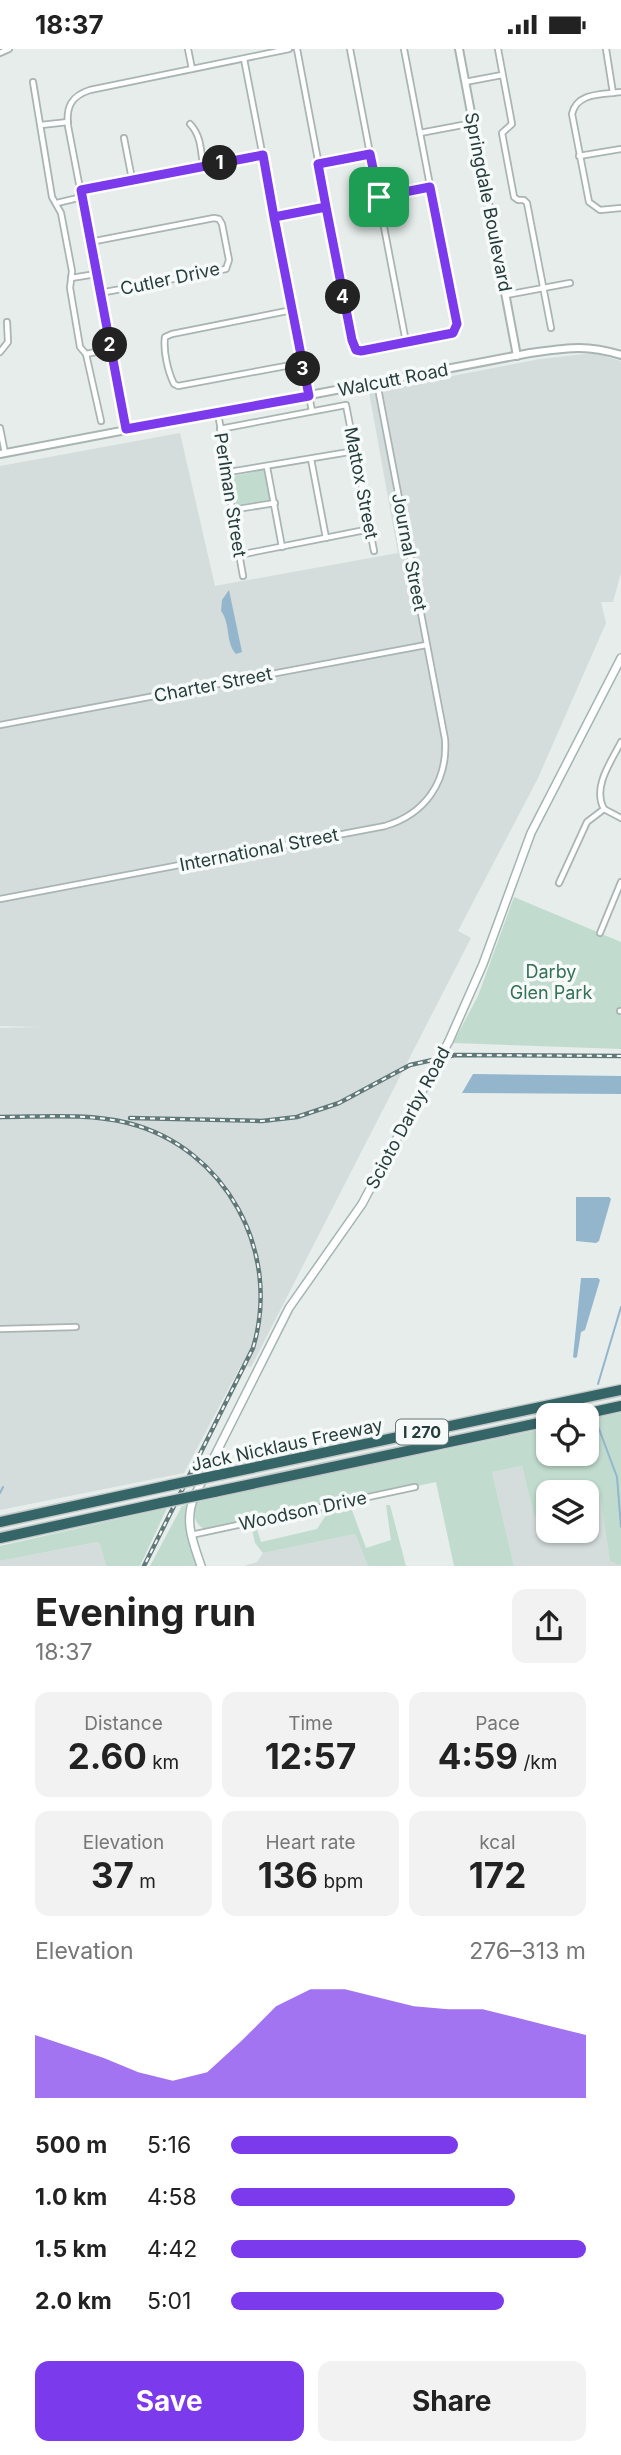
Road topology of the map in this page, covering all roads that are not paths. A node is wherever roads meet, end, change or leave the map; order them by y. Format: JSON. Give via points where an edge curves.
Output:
{"nodes":[{"id":1,"x":9,"y":49,"type":"edge"},
{"id":2,"x":188,"y":49,"type":"edge"},
{"id":3,"x":289,"y":49,"type":"edge"},
{"id":4,"x":297,"y":49,"type":"edge"},
{"id":5,"x":350,"y":49,"type":"edge"},
{"id":6,"x":404,"y":49,"type":"edge"},
{"id":7,"x":459,"y":49,"type":"edge"},
{"id":8,"x":498,"y":49,"type":"edge"},
{"id":9,"x":606,"y":49,"type":"edge"},
{"id":10,"x":0,"y":53,"type":"edge"},
{"id":11,"x":244,"y":59,"type":"junction"},
{"id":12,"x":192,"y":69,"type":"junction"},
{"id":13,"x":503,"y":75,"type":"junction"},
{"id":14,"x":33,"y":82,"type":"dead end"},
{"id":15,"x":465,"y":82,"type":"junction"},
{"id":16,"x":621,"y":92,"type":"edge"},
{"id":17,"x":613,"y":93,"type":"junction"},
{"id":18,"x":68,"y":122,"type":"junction"},
{"id":19,"x":473,"y":123,"type":"junction"},
{"id":20,"x":190,"y":124,"type":"dead end"},
{"id":21,"x":41,"y":125,"type":"junction"},
{"id":22,"x":420,"y":133,"type":"junction"},
{"id":23,"x":124,"y":138,"type":"dead end"},
{"id":24,"x":621,"y":149,"type":"edge"},
{"id":25,"x":370,"y":154,"type":"junction"},
{"id":26,"x":263,"y":155,"type":"junction"},
{"id":27,"x":579,"y":156,"type":"junction"},
{"id":28,"x":318,"y":164,"type":"junction"},
{"id":29,"x":203,"y":166,"type":"junction"},
{"id":30,"x":132,"y":179,"type":"junction"},
{"id":31,"x":430,"y":187,"type":"junction"},
{"id":32,"x":81,"y":193,"type":"junction"},
{"id":33,"x":379,"y":197,"type":"junction"},
{"id":34,"x":57,"y":203,"type":"junction"},
{"id":35,"x":326,"y":207,"type":"junction"},
{"id":36,"x":621,"y":208,"type":"edge"},
{"id":37,"x":274,"y":217,"type":"junction"},
{"id":38,"x":90,"y":241,"type":"junction"},
{"id":39,"x":96,"y":274,"type":"junction"},
{"id":40,"x":71,"y":278,"type":"junction"},
{"id":41,"x":570,"y":283,"type":"dead end"},
{"id":42,"x":543,"y":288,"type":"junction"},
{"id":43,"x":100,"y":293,"type":"junction"},
{"id":44,"x":506,"y":295,"type":"junction"},
{"id":45,"x":292,"y":310,"type":"junction"},
{"id":46,"x":7,"y":322,"type":"dead end"},
{"id":47,"x":551,"y":328,"type":"dead end"},
{"id":48,"x":406,"y":342,"type":"junction"},
{"id":49,"x":111,"y":349,"type":"junction"},
{"id":50,"x":0,"y":352,"type":"edge"},
{"id":51,"x":86,"y":354,"type":"junction"},
{"id":52,"x":621,"y":355,"type":"edge"},
{"id":53,"x":517,"y":356,"type":"junction"},
{"id":54,"x":302,"y":363,"type":"junction"},
{"id":55,"x":377,"y":383,"type":"junction"},
{"id":56,"x":309,"y":396,"type":"junction"},
{"id":57,"x":312,"y":411,"type":"junction"},
{"id":58,"x":218,"y":414,"type":"junction"},
{"id":59,"x":101,"y":421,"type":"dead end"},
{"id":60,"x":0,"y":428,"type":"edge"},
{"id":61,"x":126,"y":429,"type":"junction"},
{"id":62,"x":220,"y":429,"type":"junction"},
{"id":63,"x":355,"y":451,"type":"junction"},
{"id":64,"x":2,"y":453,"type":"edge"},
{"id":65,"x":311,"y":459,"type":"junction"},
{"id":66,"x":267,"y":467,"type":"junction"},
{"id":67,"x":229,"y":472,"type":"junction"},
{"id":68,"x":275,"y":503,"type":"junction"},
{"id":69,"x":231,"y":510,"type":"junction"},
{"id":70,"x":370,"y":529,"type":"junction"},
{"id":71,"x":326,"y":538,"type":"junction"},
{"id":72,"x":282,"y":547,"type":"junction"},
{"id":73,"x":374,"y":551,"type":"dead end"},
{"id":74,"x":239,"y":555,"type":"junction"},
{"id":75,"x":243,"y":576,"type":"dead end"},
{"id":76,"x":426,"y":645,"type":"junction"},
{"id":77,"x":621,"y":658,"type":"edge"},
{"id":78,"x":441,"y":720,"type":"joint"},
{"id":79,"x":0,"y":725,"type":"edge"},
{"id":80,"x":621,"y":742,"type":"edge"},
{"id":81,"x":604,"y":809,"type":"junction"},
{"id":82,"x":621,"y":818,"type":"edge"},
{"id":83,"x":621,"y":882,"type":"edge"},
{"id":84,"x":559,"y":883,"type":"dead end"},
{"id":85,"x":615,"y":898,"type":"junction"},
{"id":86,"x":0,"y":899,"type":"edge"},
{"id":87,"x":621,"y":900,"type":"edge"},
{"id":88,"x":600,"y":933,"type":"dead end"},
{"id":89,"x":76,"y":1327,"type":"dead end"},
{"id":90,"x":0,"y":1329,"type":"edge"},
{"id":91,"x":621,"y":1390,"type":"edge"},
{"id":92,"x":621,"y":1406,"type":"edge"},
{"id":93,"x":599,"y":1411,"type":"edge"},
{"id":94,"x":536,"y":1425,"type":"edge"},
{"id":95,"x":415,"y":1487,"type":"dead end"},
{"id":96,"x":0,"y":1522,"type":"edge"},
{"id":97,"x":190,"y":1535,"type":"junction"},
{"id":98,"x":1,"y":1538,"type":"edge"},
{"id":99,"x":201,"y":1566,"type":"edge"}],
"edges":[{"from":1,"to":10,"type":"street"},
{"from":2,"to":12,"type":"street"},
{"from":3,"to":11,"type":"street"},
{"from":4,"to":28,"type":"street"},
{"from":5,"to":25,"type":"street"},
{"from":6,"to":22,"type":"street"},
{"from":7,"to":15,"type":"street","name":"Springdale Boulevard"},
{"from":8,"to":13,"type":"street"},
{"from":9,"to":17,"type":"street"},
{"from":11,"to":12,"type":"street"},
{"from":11,"to":26,"type":"street"},
{"from":12,"to":18,"type":"street","via":[[79,93],[69,104]]},
{"from":13,"to":15,"type":"street"},
{"from":13,"to":42,"type":"street","via":[[512,124],[502,132],[504,144],[514,197],[527,204]]},
{"from":14,"to":21,"type":"street"},
{"from":15,"to":19,"type":"street","name":"Springdale Boulevard"},
{"from":16,"to":17,"type":"street"},
{"from":17,"to":27,"type":"street","via":[[584,97],[575,104],[572,114]]},
{"from":18,"to":21,"type":"street"},
{"from":18,"to":32,"type":"street"},
{"from":19,"to":22,"type":"street"},
{"from":19,"to":44,"type":"street","name":"Springdale Boulevard"},
{"from":20,"to":29,"type":"street","via":[[199,138]]},
{"from":21,"to":34,"type":"street","via":[[52,197]]},
{"from":22,"to":31,"type":"street"},
{"from":23,"to":30,"type":"street"},
{"from":24,"to":27,"type":"street"},
{"from":25,"to":28,"type":"street"},
{"from":25,"to":33,"type":"street"},
{"from":26,"to":29,"type":"street"},
{"from":26,"to":37,"type":"street"},
{"from":27,"to":36,"type":"street","via":[[586,195],[594,207]]},
{"from":28,"to":35,"type":"street"},
{"from":29,"to":30,"type":"street"},
{"from":30,"to":32,"type":"street"},
{"from":31,"to":33,"type":"street"},
{"from":31,"to":48,"type":"street","via":[[457,324],[453,333]]},
{"from":32,"to":34,"type":"street"},
{"from":32,"to":38,"type":"street"},
{"from":33,"to":48,"type":"street"},
{"from":34,"to":40,"type":"street"},
{"from":35,"to":37,"type":"street"},
{"from":35,"to":48,"type":"street","via":[[356,350]]},
{"from":37,"to":45,"type":"street"},
{"from":38,"to":39,"type":"street"},
{"from":38,"to":43,"type":"street","name":"Cutler Drive","via":[[214,218],[222,224],[229,260],[226,269]]},
{"from":39,"to":40,"type":"street"},
{"from":39,"to":43,"type":"street"},
{"from":40,"to":51,"type":"street","via":[[80,347]]},
{"from":41,"to":42,"type":"street"},
{"from":42,"to":44,"type":"street"},
{"from":42,"to":47,"type":"street"},
{"from":43,"to":49,"type":"street"},
{"from":44,"to":53,"type":"street","name":"Springdale Boulevard"},
{"from":45,"to":54,"type":"street"},
{"from":45,"to":54,"type":"street","via":[[168,335],[164,343],[174,384],[182,386]]},
{"from":46,"to":50,"type":"street","via":[[8,342]]},
{"from":49,"to":51,"type":"street"},
{"from":49,"to":61,"type":"street"},
{"from":51,"to":59,"type":"street"},
{"from":52,"to":53,"type":"street","name":"Walcutt Road","via":[[581,346]]},
{"from":53,"to":55,"type":"street","name":"Walcutt Road"},
{"from":54,"to":56,"type":"street"},
{"from":55,"to":56,"type":"street","name":"Walcutt Road"},
{"from":55,"to":76,"type":"street","name":"Journal Street"},
{"from":56,"to":57,"type":"street"},
{"from":56,"to":58,"type":"street","name":"Walcutt Road"},
{"from":57,"to":62,"type":"street"},
{"from":57,"to":63,"type":"street","name":"Mattox Street","via":[[345,405]]},
{"from":58,"to":61,"type":"street","name":"Walcutt Road"},
{"from":58,"to":62,"type":"street","name":"Perlman Street"},
{"from":60,"to":64,"type":"street"},
{"from":61,"to":64,"type":"street","name":"Walcutt Road"},
{"from":62,"to":67,"type":"street","name":"Perlman Street"},
{"from":63,"to":65,"type":"street"},
{"from":63,"to":70,"type":"street","name":"Mattox Street"},
{"from":65,"to":66,"type":"street"},
{"from":65,"to":71,"type":"street"},
{"from":66,"to":67,"type":"street"},
{"from":66,"to":68,"type":"street"},
{"from":67,"to":69,"type":"street","name":"Perlman Street"},
{"from":68,"to":69,"type":"street"},
{"from":68,"to":72,"type":"street"},
{"from":69,"to":74,"type":"street","name":"Perlman Street"},
{"from":70,"to":71,"type":"street"},
{"from":70,"to":73,"type":"street","name":"Mattox Street"},
{"from":71,"to":72,"type":"street"},
{"from":72,"to":74,"type":"street"},
{"from":74,"to":75,"type":"street","name":"Perlman Street"},
{"from":76,"to":78,"type":"street","name":"Journal Street"},
{"from":76,"to":79,"type":"street","name":"Charter Street"},
{"from":77,"to":97,"type":"main road","name":"Scioto Darby Road","bridge":true,"via":[[531,833],[449,1041],[362,1204],[284,1317],[194,1497],[188,1519]]},
{"from":78,"to":86,"type":"street","name":"International Street","via":[[446,751],[440,779],[420,808],[392,824]]},
{"from":80,"to":81,"type":"street","via":[[599,789]]},
{"from":81,"to":82,"type":"street"},
{"from":81,"to":84,"type":"street","via":[[584,826]]},
{"from":83,"to":85,"type":"street"},
{"from":85,"to":87,"type":"street"},
{"from":85,"to":88,"type":"street"},
{"from":89,"to":90,"type":"street"},
{"from":91,"to":96,"type":"highway","name":"Jack Nicklaus Freeway","number":"I 270","bridge":true},
{"from":92,"to":93,"type":"highway"},
{"from":94,"to":98,"type":"highway","name":"Jack Nicklaus Freeway","number":"I 270","bridge":true},
{"from":95,"to":97,"type":"street","name":"Woodson Drive"},
{"from":97,"to":99,"type":"main road","name":"Scioto Darby Road"}]}
